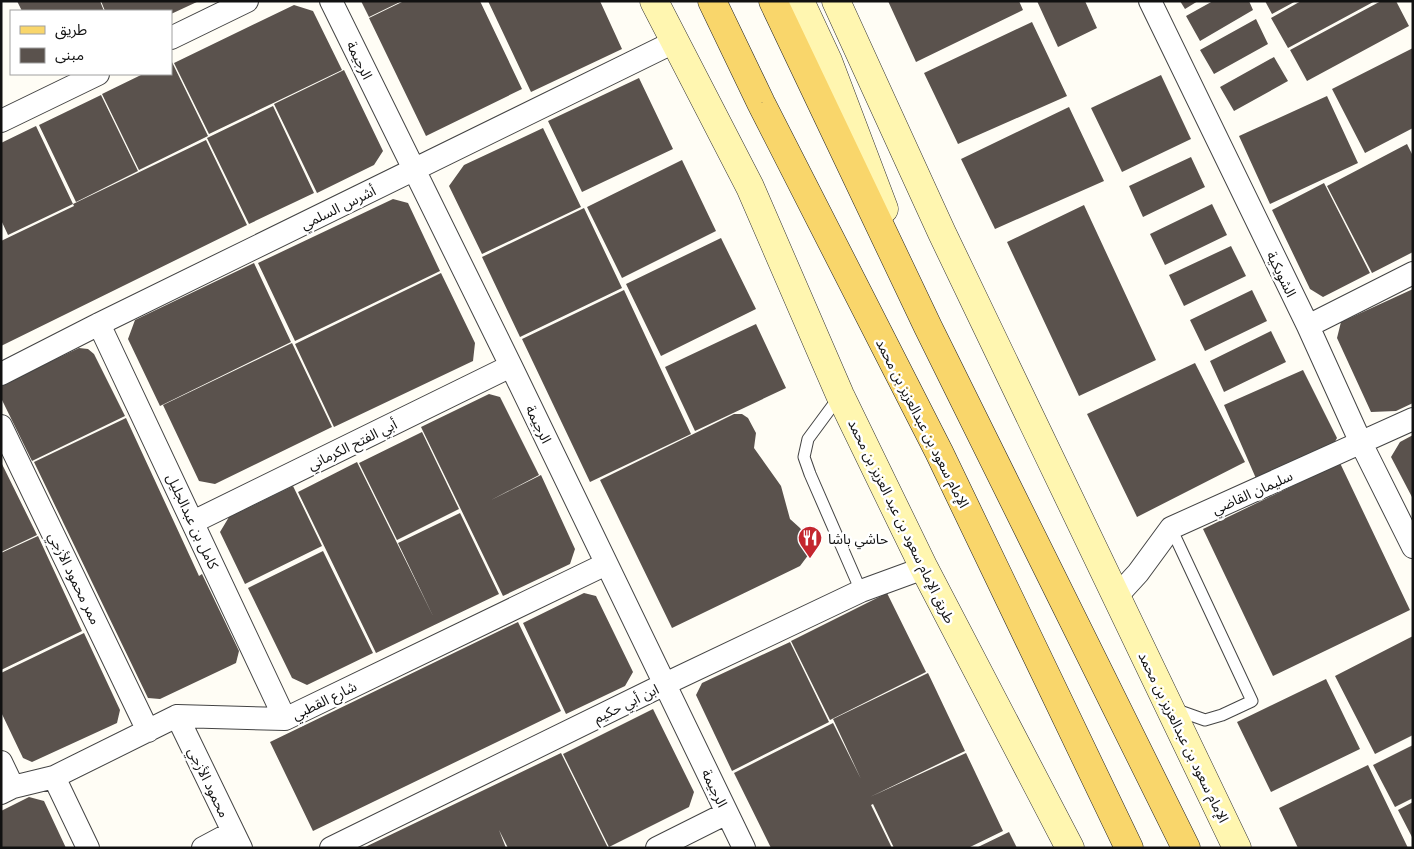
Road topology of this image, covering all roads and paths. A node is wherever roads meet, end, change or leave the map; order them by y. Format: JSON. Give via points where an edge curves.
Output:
{"nodes":[{"id":1,"x":247,"y":1,"type":"edge"},
{"id":2,"x":331,"y":1,"type":"edge"},
{"id":3,"x":654,"y":1,"type":"edge"},
{"id":4,"x":695,"y":1,"type":"edge"},
{"id":5,"x":712,"y":1,"type":"edge"},
{"id":6,"x":773,"y":1,"type":"edge"},
{"id":7,"x":800,"y":1,"type":"edge"},
{"id":8,"x":836,"y":1,"type":"edge"},
{"id":9,"x":1150,"y":1,"type":"edge"},
{"id":10,"x":172,"y":38,"type":"edge"},
{"id":11,"x":674,"y":42,"type":"junction"},
{"id":12,"x":96,"y":75,"type":"edge"},
{"id":13,"x":761,"y":103,"type":"junction"},
{"id":14,"x":1,"y":121,"type":"edge"},
{"id":15,"x":414,"y":170,"type":"junction"},
{"id":16,"x":1413,"y":273,"type":"edge"},
{"id":17,"x":99,"y":324,"type":"junction"},
{"id":18,"x":1308,"y":326,"type":"junction"},
{"id":19,"x":928,"y":327,"type":"junction"},
{"id":20,"x":511,"y":366,"type":"junction"},
{"id":21,"x":1,"y":374,"type":"edge"},
{"id":22,"x":840,"y":395,"type":"junction"},
{"id":23,"x":1413,"y":419,"type":"edge"},
{"id":24,"x":1,"y":426,"type":"edge"},
{"id":25,"x":1361,"y":443,"type":"junction"},
{"id":26,"x":194,"y":522,"type":"junction"},
{"id":27,"x":1171,"y":528,"type":"junction"},
{"id":28,"x":1413,"y":547,"type":"edge"},
{"id":29,"x":606,"y":564,"type":"junction"},
{"id":30,"x":924,"y":568,"type":"junction"},
{"id":31,"x":861,"y":590,"type":"junction"},
{"id":32,"x":1116,"y":597,"type":"junction"},
{"id":33,"x":665,"y":684,"type":"junction"},
{"id":34,"x":1170,"y":708,"type":"junction"},
{"id":35,"x":178,"y":716,"type":"junction"},
{"id":36,"x":285,"y":719,"type":"junction"},
{"id":37,"x":148,"y":731,"type":"junction"},
{"id":38,"x":1,"y":762,"type":"edge"},
{"id":39,"x":54,"y":777,"type":"junction"},
{"id":40,"x":7,"y":790,"type":"edge"},
{"id":41,"x":727,"y":813,"type":"junction"},
{"id":42,"x":237,"y":840,"type":"edge"},
{"id":43,"x":88,"y":848,"type":"edge"},
{"id":44,"x":203,"y":848,"type":"edge"},
{"id":45,"x":331,"y":848,"type":"edge"},
{"id":46,"x":657,"y":848,"type":"edge"},
{"id":47,"x":744,"y":848,"type":"edge"},
{"id":48,"x":1070,"y":848,"type":"edge"},
{"id":49,"x":1129,"y":848,"type":"edge"},
{"id":50,"x":1186,"y":848,"type":"edge"},
{"id":51,"x":1237,"y":848,"type":"edge"}],
"edges":[{"from":1,"to":10,"type":"street"},
{"from":2,"to":15,"type":"street","name":"الرجيمة"},
{"from":3,"to":11,"type":"street","name":"طريق الإمام سعود بن عبد العزيز بن محمد"},
{"from":4,"to":13,"type":"main road"},
{"from":5,"to":13,"type":"main road","name":"الإمام سعود بن عبدالعزيز بن محمد"},
{"from":6,"to":19,"type":"main road"},
{"from":7,"to":19,"type":"street","via":[[828,60]]},
{"from":8,"to":32,"type":"street","name":"الإمام سعود بن عبدالعزيز بن محمد","via":[[942,233]]},
{"from":9,"to":18,"type":"street","name":"الشويكية"},
{"from":11,"to":15,"type":"street","name":"أشرس السلمي"},
{"from":11,"to":22,"type":"street","name":"طريق الإمام سعود بن عبد العزيز بن محمد","via":[[750,187]]},
{"from":12,"to":14,"type":"street"},
{"from":13,"to":49,"type":"main road","name":"الإمام سعود بن عبدالعزيز بن محمد","via":[[939,452]]},
{"from":15,"to":17,"type":"street","name":"أشرس السلمي"},
{"from":15,"to":20,"type":"street","name":"الرجيمة"},
{"from":16,"to":18,"type":"street"},
{"from":17,"to":21,"type":"street","name":"أشرس السلمي"},
{"from":17,"to":26,"type":"street","name":"كامل بن عبدالجليل"},
{"from":18,"to":25,"type":"street","name":"الشويكية"},
{"from":19,"to":50,"type":"main road"},
{"from":20,"to":26,"type":"street","name":"أبي الفتح الكرماني"},
{"from":20,"to":29,"type":"street","name":"الرجيمة"},
{"from":22,"to":30,"type":"street","name":"طريق الإمام سعود بن عبد العزيز بن محمد"},
{"from":22,"to":31,"type":"lane","via":[[808,439],[804,457]]},
{"from":23,"to":25,"type":"street","name":"سليمان القاضي"},
{"from":24,"to":37,"type":"street","name":"ممر محمود الأزجي"},
{"from":25,"to":27,"type":"street","name":"سليمان القاضي"},
{"from":25,"to":28,"type":"street","name":"الشويكية"},
{"from":26,"to":36,"type":"street","name":"كامل بن عبدالجليل"},
{"from":27,"to":32,"type":"street","name":"سليمان القاضي"},
{"from":27,"to":34,"type":"lane","via":[[1252,701],[1206,720]]},
{"from":29,"to":33,"type":"street","name":"الرجيمة"},
{"from":29,"to":36,"type":"street","name":"شارع القطبي"},
{"from":30,"to":31,"type":"street","name":"ابن أبي حكيم"},
{"from":30,"to":48,"type":"street","name":"طريق الإمام سعود بن عبد العزيز بن محمد"},
{"from":31,"to":33,"type":"street","name":"ابن أبي حكيم"},
{"from":32,"to":34,"type":"street","name":"الإمام سعود بن عبدالعزيز بن محمد"},
{"from":33,"to":41,"type":"street","name":"الرجيمة"},
{"from":33,"to":45,"type":"street","name":"ابن أبي حكيم"},
{"from":34,"to":51,"type":"street","name":"الإمام سعود بن عبدالعزيز بن محمد"},
{"from":35,"to":36,"type":"street","name":"شارع القطبي"},
{"from":35,"to":37,"type":"street","name":"شارع القطبي"},
{"from":35,"to":42,"type":"street","name":"محمود الأزجي"},
{"from":37,"to":39,"type":"street","name":"شارع القطبي"},
{"from":38,"to":40,"type":"street"},
{"from":39,"to":40,"type":"street","name":"شارع القطبي"},
{"from":39,"to":43,"type":"street"},
{"from":41,"to":46,"type":"street"},
{"from":41,"to":47,"type":"street","name":"الرجيمة"},
{"from":42,"to":44,"type":"street"}]}
